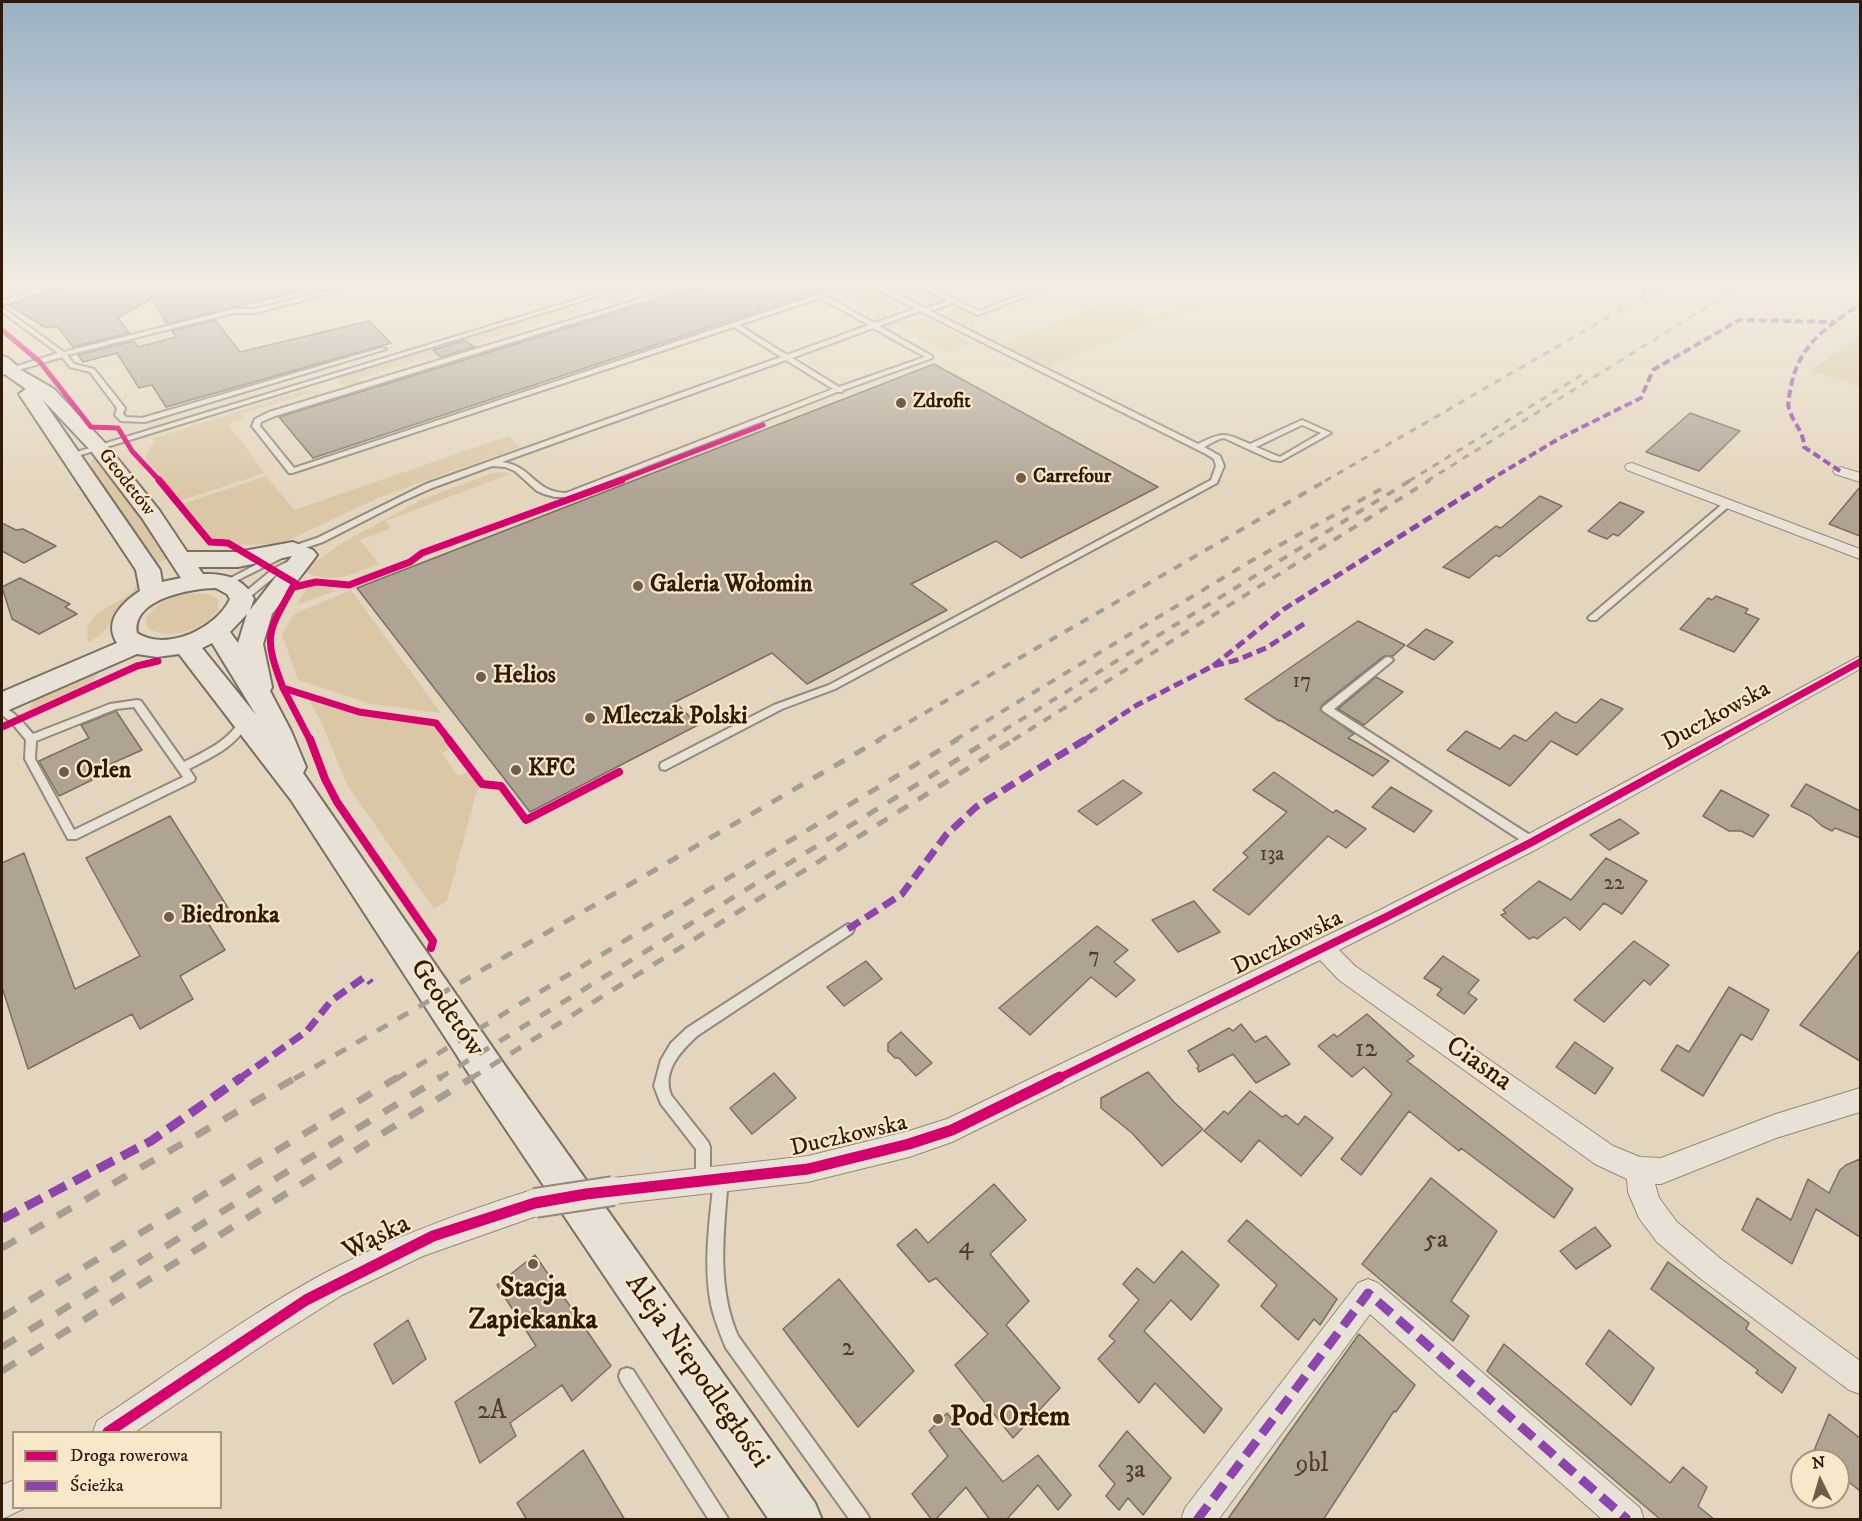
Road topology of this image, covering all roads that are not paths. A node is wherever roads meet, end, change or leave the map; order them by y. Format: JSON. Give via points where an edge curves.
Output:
{"nodes":[{"id":1,"x":63,"y":354,"type":"joint"},
{"id":2,"x":366,"y":354,"type":"edge"},
{"id":3,"x":403,"y":354,"type":"edge"},
{"id":4,"x":466,"y":354,"type":"edge"},
{"id":5,"x":647,"y":354,"type":"edge"},
{"id":6,"x":781,"y":354,"type":"edge"},
{"id":7,"x":795,"y":354,"type":"edge"},
{"id":8,"x":926,"y":354,"type":"edge"},
{"id":9,"x":1012,"y":354,"type":"edge"},
{"id":10,"x":786,"y":357,"type":"junction"},
{"id":11,"x":7,"y":370,"type":"edge"},
{"id":12,"x":320,"y":379,"type":"junction"},
{"id":13,"x":840,"y":391,"type":"junction"},
{"id":14,"x":335,"y":394,"type":"junction"},
{"id":15,"x":1199,"y":446,"type":"junction"},
{"id":16,"x":98,"y":447,"type":"junction"},
{"id":17,"x":1250,"y":447,"type":"junction"},
{"id":18,"x":71,"y":455,"type":"junction"},
{"id":19,"x":494,"y":464,"type":"junction"},
{"id":20,"x":1632,"y":467,"type":"dead end"},
{"id":21,"x":1840,"y":471,"type":"dead end"},
{"id":22,"x":1860,"y":478,"type":"edge"},
{"id":23,"x":1729,"y":503,"type":"junction"},
{"id":24,"x":306,"y":548,"type":"junction"},
{"id":25,"x":1860,"y":554,"type":"edge"},
{"id":26,"x":181,"y":558,"type":"junction"},
{"id":27,"x":195,"y":582,"type":"junction"},
{"id":28,"x":233,"y":591,"type":"junction"},
{"id":29,"x":153,"y":595,"type":"junction"},
{"id":30,"x":1593,"y":618,"type":"dead end"},
{"id":31,"x":216,"y":631,"type":"junction"},
{"id":32,"x":130,"y":638,"type":"junction"},
{"id":33,"x":185,"y":644,"type":"junction"},
{"id":34,"x":1388,"y":660,"type":"dead end"},
{"id":35,"x":1860,"y":662,"type":"edge"},
{"id":36,"x":260,"y":695,"type":"junction"},
{"id":37,"x":8,"y":702,"type":"edge"},
{"id":38,"x":246,"y":720,"type":"junction"},
{"id":39,"x":31,"y":739,"type":"junction"},
{"id":40,"x":665,"y":766,"type":"dead end"},
{"id":41,"x":182,"y":768,"type":"junction"},
{"id":42,"x":301,"y":792,"type":"junction"},
{"id":43,"x":1532,"y":842,"type":"junction"},
{"id":44,"x":848,"y":929,"type":"dead end"},
{"id":45,"x":1323,"y":949,"type":"junction"},
{"id":46,"x":1860,"y":1100,"type":"edge"},
{"id":47,"x":1640,"y":1170,"type":"junction"},
{"id":48,"x":712,"y":1179,"type":"junction"},
{"id":49,"x":604,"y":1208,"type":"junction"},
{"id":50,"x":627,"y":1376,"type":"dead end"},
{"id":51,"x":1860,"y":1379,"type":"edge"},
{"id":52,"x":110,"y":1431,"type":"edge"},
{"id":53,"x":720,"y":1520,"type":"edge"},
{"id":54,"x":798,"y":1520,"type":"edge"},
{"id":55,"x":861,"y":1520,"type":"edge"},
{"id":56,"x":1197,"y":1520,"type":"edge"},
{"id":57,"x":1628,"y":1520,"type":"edge"}],
"edges":[{"from":1,"to":2,"type":"lane","via":[[72,366],[92,370],[121,408],[120,415],[133,421]]},
{"from":1,"to":11,"type":"lane"},
{"from":3,"to":12,"type":"lane"},
{"from":4,"to":14,"type":"lane"},
{"from":5,"to":14,"type":"lane","via":[[292,471],[256,426],[258,421]]},
{"from":6,"to":10,"type":"lane"},
{"from":7,"to":10,"type":"lane"},
{"from":8,"to":13,"type":"lane","via":[[930,358]]},
{"from":9,"to":15,"type":"lane"},
{"from":10,"to":13,"type":"lane"},
{"from":10,"to":19,"type":"lane"},
{"from":11,"to":16,"type":"main road","name":"Geodetów","via":[[47,393]]},
{"from":11,"to":18,"type":"main road","name":"Geodetów"},
{"from":12,"to":14,"type":"lane"},
{"from":12,"to":16,"type":"lane"},
{"from":13,"to":19,"type":"lane","via":[[567,495],[541,492],[510,466]]},
{"from":15,"to":17,"type":"lane","via":[[1225,436]]},
{"from":15,"to":40,"type":"lane","via":[[1217,458],[1220,466],[1214,481],[832,687],[778,707]]},
{"from":16,"to":18,"type":"lane"},
{"from":16,"to":26,"type":"main road","name":"Geodetów"},
{"from":17,"to":17,"type":"lane","via":[[1281,459],[1327,433],[1302,422]]},
{"from":18,"to":29,"type":"main road","name":"Geodetów","via":[[148,570]]},
{"from":19,"to":24,"type":"lane","via":[[399,499]]},
{"from":20,"to":23,"type":"street"},
{"from":21,"to":22,"type":"street"},
{"from":23,"to":25,"type":"street"},
{"from":23,"to":30,"type":"lane"},
{"from":24,"to":26,"type":"main road","via":[[226,562]]},
{"from":24,"to":28,"type":"lane"},
{"from":24,"to":28,"type":"lane","via":[[276,571]]},
{"from":24,"to":36,"type":"main road","via":[[260,613],[250,644]]},
{"from":26,"to":27,"type":"main road","name":"Geodetów"},
{"from":27,"to":28,"type":"main road"},
{"from":27,"to":29,"type":"main road"},
{"from":28,"to":31,"type":"main road","via":[[236,615]]},
{"from":29,"to":32,"type":"main road","via":[[127,616]]},
{"from":31,"to":33,"type":"main road"},
{"from":31,"to":36,"type":"main road","name":"Geodetów"},
{"from":32,"to":33,"type":"main road","via":[[153,648]]},
{"from":32,"to":37,"type":"main road","via":[[43,675]]},
{"from":33,"to":38,"type":"main road","name":"Geodetów"},
{"from":34,"to":43,"type":"lane","via":[[1327,709]]},
{"from":35,"to":43,"type":"street","name":"Duczkowska"},
{"from":36,"to":42,"type":"main road","name":"Geodetów","via":[[280,732]]},
{"from":37,"to":39,"type":"lane","via":[[15,720]]},
{"from":38,"to":41,"type":"lane","via":[[231,742]]},
{"from":38,"to":42,"type":"main road","name":"Geodetów"},
{"from":39,"to":41,"type":"lane","via":[[114,706],[137,703]]},
{"from":39,"to":41,"type":"lane","via":[[30,759],[72,836],[190,778]]},
{"from":42,"to":49,"type":"main road","name":"Geodetów","via":[[407,953]]},
{"from":43,"to":45,"type":"street","name":"Duczkowska"},
{"from":44,"to":48,"type":"lane","via":[[692,1032],[666,1064],[661,1086],[666,1099],[703,1147]]},
{"from":45,"to":47,"type":"street","name":"Ciasna","via":[[1347,973],[1604,1155]]},
{"from":45,"to":48,"type":"street","name":"Duczkowska","via":[[951,1130],[808,1169]]},
{"from":46,"to":47,"type":"street","name":"Ciasna","via":[[1765,1129],[1661,1171]]},
{"from":47,"to":51,"type":"street","via":[[1642,1192],[1667,1232]]},
{"from":48,"to":49,"type":"street","name":"Wąska"},
{"from":48,"to":55,"type":"lane","via":[[715,1293],[724,1327]]},
{"from":49,"to":52,"type":"street","name":"Wąska","bridge":true,"via":[[586,1194],[535,1203],[433,1236],[306,1300]]},
{"from":49,"to":54,"type":"main road","name":"Aleja Niepodległości"},
{"from":50,"to":53,"type":"lane"},
{"from":56,"to":57,"type":"street","via":[[1368,1293]]}]}
